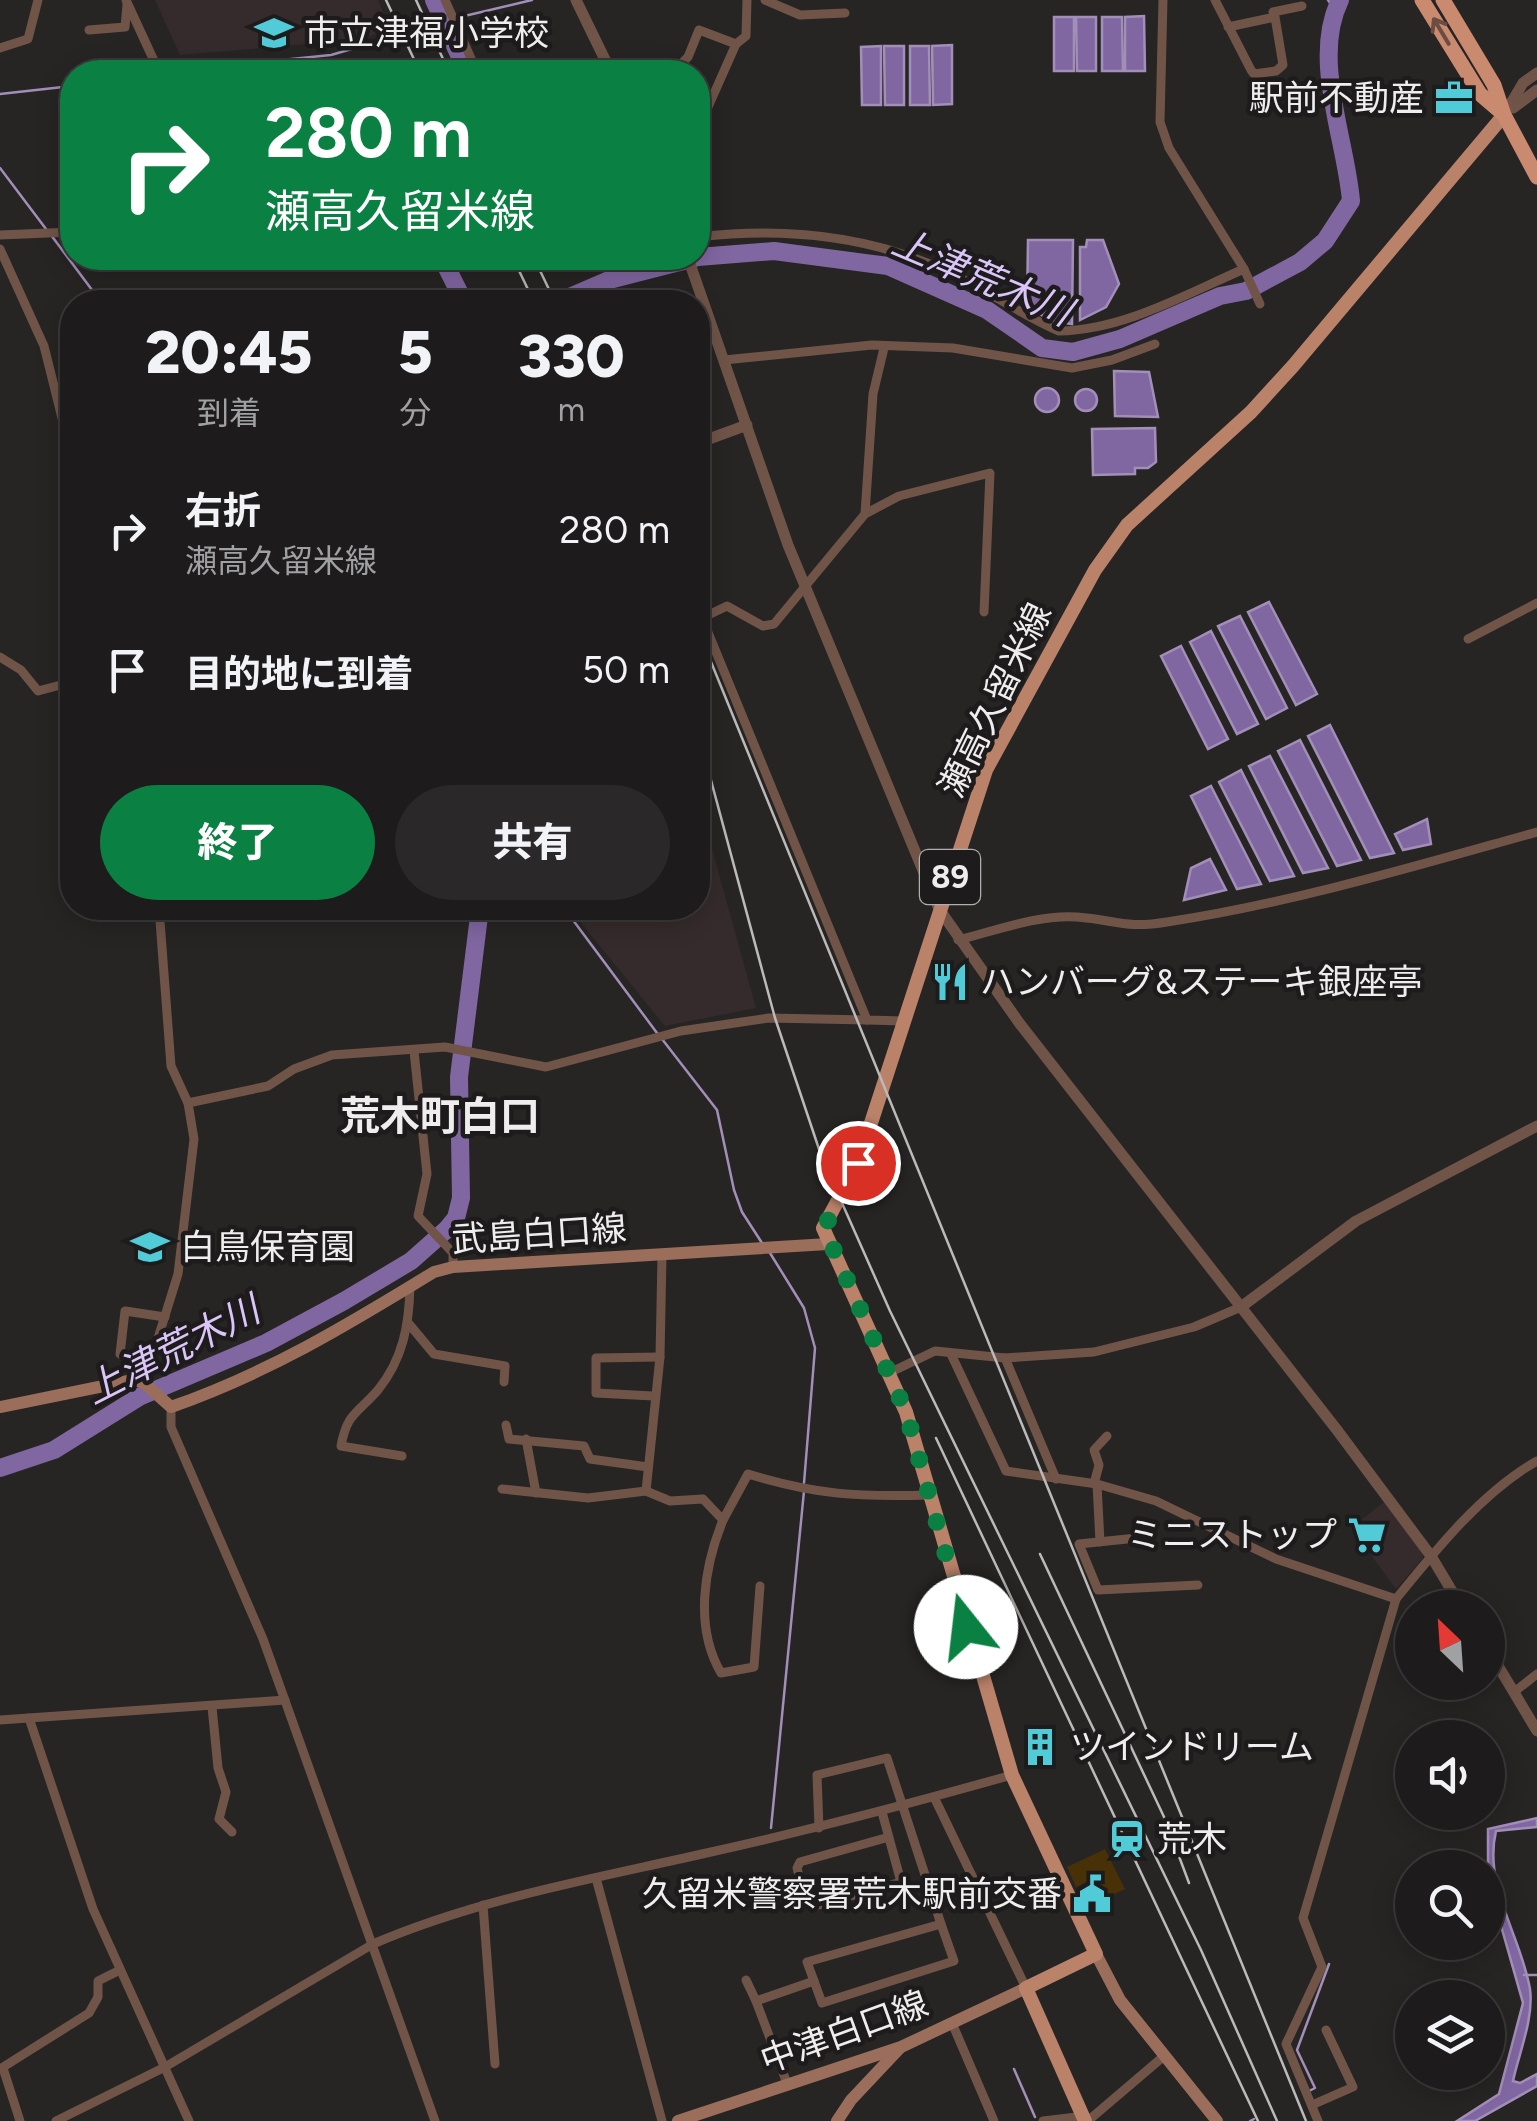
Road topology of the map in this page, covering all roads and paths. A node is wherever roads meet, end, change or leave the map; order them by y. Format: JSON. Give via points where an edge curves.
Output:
{"nodes":[{"id":1,"x":38,"y":0,"type":"edge"},
{"id":2,"x":445,"y":0,"type":"edge"},
{"id":3,"x":747,"y":0,"type":"edge"},
{"id":4,"x":765,"y":0,"type":"edge"},
{"id":5,"x":1163,"y":0,"type":"edge"},
{"id":6,"x":1214,"y":0,"type":"edge"},
{"id":7,"x":1269,"y":0,"type":"edge"},
{"id":8,"x":1422,"y":0,"type":"edge"},
{"id":9,"x":127,"y":1,"type":"edge"},
{"id":10,"x":580,"y":1,"type":"edge"},
{"id":11,"x":1446,"y":1,"type":"edge"},
{"id":12,"x":1302,"y":6,"type":"dead end"},
{"id":13,"x":845,"y":13,"type":"dead end"},
{"id":14,"x":1274,"y":15,"type":"junction"},
{"id":15,"x":1228,"y":27,"type":"junction"},
{"id":16,"x":89,"y":30,"type":"dead end"},
{"id":17,"x":736,"y":44,"type":"junction"},
{"id":18,"x":0,"y":48,"type":"edge"},
{"id":19,"x":154,"y":60,"type":"edge"},
{"id":20,"x":472,"y":60,"type":"edge"},
{"id":21,"x":606,"y":60,"type":"edge"},
{"id":22,"x":685,"y":60,"type":"edge"},
{"id":23,"x":1537,"y":73,"type":"edge"},
{"id":24,"x":1537,"y":90,"type":"edge"},
{"id":25,"x":710,"y":102,"type":"edge"},
{"id":26,"x":1504,"y":115,"type":"junction"},
{"id":27,"x":1537,"y":177,"type":"edge"},
{"id":28,"x":60,"y":232,"type":"edge"},
{"id":29,"x":0,"y":235,"type":"edge"},
{"id":30,"x":710,"y":236,"type":"edge"},
{"id":31,"x":0,"y":249,"type":"edge"},
{"id":32,"x":1244,"y":269,"type":"junction"},
{"id":33,"x":1260,"y":304,"type":"dead end"},
{"id":34,"x":710,"y":320,"type":"edge"},
{"id":35,"x":1155,"y":344,"type":"dead end"},
{"id":36,"x":884,"y":348,"type":"junction"},
{"id":37,"x":724,"y":360,"type":"junction"},
{"id":38,"x":60,"y":410,"type":"edge"},
{"id":39,"x":747,"y":425,"type":"junction"},
{"id":40,"x":710,"y":439,"type":"edge"},
{"id":41,"x":865,"y":514,"type":"junction"},
{"id":42,"x":804,"y":584,"type":"junction"},
{"id":43,"x":1537,"y":603,"type":"edge"},
{"id":44,"x":710,"y":610,"type":"edge"},
{"id":45,"x":984,"y":612,"type":"dead end"},
{"id":46,"x":710,"y":637,"type":"edge"},
{"id":47,"x":1468,"y":639,"type":"dead end"},
{"id":48,"x":0,"y":657,"type":"edge"},
{"id":49,"x":60,"y":685,"type":"edge"},
{"id":50,"x":1537,"y":832,"type":"edge"},
{"id":51,"x":940,"y":908,"type":"junction"},
{"id":52,"x":159,"y":920,"type":"edge"},
{"id":53,"x":958,"y":940,"type":"junction"},
{"id":54,"x":867,"y":1020,"type":"junction"},
{"id":55,"x":904,"y":1022,"type":"junction"},
{"id":56,"x":414,"y":1051,"type":"junction"},
{"id":57,"x":188,"y":1102,"type":"junction"},
{"id":58,"x":1537,"y":1126,"type":"edge"},
{"id":59,"x":828,"y":1244,"type":"junction"},
{"id":60,"x":662,"y":1254,"type":"junction"},
{"id":61,"x":453,"y":1260,"type":"junction"},
{"id":62,"x":410,"y":1287,"type":"junction"},
{"id":63,"x":127,"y":1300,"type":"dead end"},
{"id":64,"x":1241,"y":1307,"type":"junction"},
{"id":65,"x":126,"y":1311,"type":"junction"},
{"id":66,"x":164,"y":1316,"type":"junction"},
{"id":67,"x":408,"y":1324,"type":"junction"},
{"id":68,"x":120,"y":1354,"type":"dead end"},
{"id":69,"x":951,"y":1354,"type":"junction"},
{"id":70,"x":660,"y":1357,"type":"junction"},
{"id":71,"x":1005,"y":1358,"type":"junction"},
{"id":72,"x":891,"y":1372,"type":"junction"},
{"id":73,"x":504,"y":1382,"type":"dead end"},
{"id":74,"x":144,"y":1383,"type":"junction"},
{"id":75,"x":653,"y":1396,"type":"junction"},
{"id":76,"x":167,"y":1405,"type":"junction"},
{"id":77,"x":0,"y":1407,"type":"edge"},
{"id":78,"x":506,"y":1425,"type":"dead end"},
{"id":79,"x":1106,"y":1436,"type":"dead end"},
{"id":80,"x":526,"y":1439,"type":"junction"},
{"id":81,"x":402,"y":1456,"type":"dead end"},
{"id":82,"x":1537,"y":1461,"type":"edge"},
{"id":83,"x":648,"y":1466,"type":"junction"},
{"id":84,"x":1056,"y":1479,"type":"junction"},
{"id":85,"x":1095,"y":1484,"type":"junction"},
{"id":86,"x":502,"y":1489,"type":"dead end"},
{"id":87,"x":646,"y":1491,"type":"junction"},
{"id":88,"x":536,"y":1493,"type":"junction"},
{"id":89,"x":929,"y":1495,"type":"junction"},
{"id":90,"x":723,"y":1520,"type":"junction"},
{"id":91,"x":1146,"y":1537,"type":"dead end"},
{"id":92,"x":1100,"y":1542,"type":"junction"},
{"id":93,"x":1431,"y":1556,"type":"junction"},
{"id":94,"x":1198,"y":1584,"type":"dead end"},
{"id":95,"x":760,"y":1586,"type":"dead end"},
{"id":96,"x":1403,"y":1590,"type":"edge"},
{"id":97,"x":1451,"y":1590,"type":"edge"},
{"id":98,"x":1395,"y":1598,"type":"edge"},
{"id":99,"x":1395,"y":1601,"type":"edge"},
{"id":100,"x":1537,"y":1674,"type":"edge"},
{"id":101,"x":1505,"y":1677,"type":"edge"},
{"id":102,"x":1514,"y":1692,"type":"junction"},
{"id":103,"x":285,"y":1700,"type":"junction"},
{"id":104,"x":212,"y":1707,"type":"junction"},
{"id":105,"x":28,"y":1718,"type":"junction"},
{"id":106,"x":0,"y":1720,"type":"edge"},
{"id":107,"x":1537,"y":1730,"type":"edge"},
{"id":108,"x":1012,"y":1774,"type":"junction"},
{"id":109,"x":934,"y":1797,"type":"junction"},
{"id":110,"x":905,"y":1806,"type":"junction"},
{"id":111,"x":882,"y":1812,"type":"junction"},
{"id":112,"x":818,"y":1828,"type":"junction"},
{"id":113,"x":232,"y":1832,"type":"dead end"},
{"id":114,"x":889,"y":1837,"type":"junction"},
{"id":115,"x":596,"y":1878,"type":"junction"},
{"id":116,"x":482,"y":1905,"type":"junction"},
{"id":117,"x":942,"y":1924,"type":"junction"},
{"id":118,"x":373,"y":1944,"type":"junction"},
{"id":119,"x":1096,"y":1954,"type":"junction"},
{"id":120,"x":120,"y":1970,"type":"junction"},
{"id":121,"x":746,"y":1980,"type":"dead end"},
{"id":122,"x":814,"y":1981,"type":"junction"},
{"id":123,"x":1026,"y":1988,"type":"junction"},
{"id":124,"x":756,"y":2001,"type":"junction"},
{"id":125,"x":952,"y":2023,"type":"junction"},
{"id":126,"x":1326,"y":2030,"type":"dead end"},
{"id":127,"x":901,"y":2048,"type":"junction"},
{"id":128,"x":1164,"y":2056,"type":"junction"},
{"id":129,"x":858,"y":2062,"type":"junction"},
{"id":130,"x":495,"y":2064,"type":"dead end"},
{"id":131,"x":165,"y":2067,"type":"junction"},
{"id":132,"x":2,"y":2068,"type":"edge"},
{"id":133,"x":868,"y":2080,"type":"junction"},
{"id":134,"x":788,"y":2086,"type":"junction"},
{"id":135,"x":1312,"y":2106,"type":"junction"},
{"id":136,"x":1087,"y":2120,"type":"edge"},
{"id":137,"x":20,"y":2121,"type":"edge"},
{"id":138,"x":56,"y":2121,"type":"edge"},
{"id":139,"x":189,"y":2121,"type":"edge"},
{"id":140,"x":435,"y":2121,"type":"edge"},
{"id":141,"x":662,"y":2121,"type":"edge"},
{"id":142,"x":678,"y":2121,"type":"edge"},
{"id":143,"x":837,"y":2121,"type":"edge"},
{"id":144,"x":994,"y":2121,"type":"edge"},
{"id":145,"x":1044,"y":2121,"type":"edge"},
{"id":146,"x":1217,"y":2121,"type":"edge"},
{"id":147,"x":1318,"y":2121,"type":"edge"}],
"edges":[{"from":1,"to":18,"type":"street","via":[[28,39]]},
{"from":2,"to":20,"type":"street"},
{"from":3,"to":17,"type":"street","via":[[746,36]]},
{"from":4,"to":13,"type":"street","via":[[800,15]]},
{"from":5,"to":32,"type":"street","via":[[1160,122],[1169,148]]},
{"from":6,"to":15,"type":"street"},
{"from":7,"to":14,"type":"street"},
{"from":26,"to":8,"type":"highway","one_way":true,"via":[[1480,94]]},
{"from":9,"to":16,"type":"street","via":[[125,28]]},
{"from":9,"to":19,"type":"street"},
{"from":10,"to":21,"type":"street"},
{"from":11,"to":26,"type":"highway"},
{"from":12,"to":14,"type":"street"},
{"from":14,"to":15,"type":"street"},
{"from":14,"to":15,"type":"street","via":[[1283,65],[1276,71],[1254,74]]},
{"from":17,"to":22,"type":"street","via":[[699,30]]},
{"from":17,"to":25,"type":"street"},
{"from":23,"to":26,"type":"street"},
{"from":24,"to":26,"type":"street"},
{"from":26,"to":27,"type":"highway"},
{"from":26,"to":51,"type":"main road","name":"瀬高久留米線","number":"89","via":[[1262,400],[1126,525],[986,770]]},
{"from":28,"to":29,"type":"street"},
{"from":30,"to":32,"type":"street","via":[[807,232],[908,254],[1059,331],[1085,331],[1145,312]]},
{"from":31,"to":38,"type":"street","via":[[44,346]]},
{"from":32,"to":33,"type":"street"},
{"from":34,"to":37,"type":"street"},
{"from":35,"to":36,"type":"street","via":[[1072,368],[953,348]]},
{"from":36,"to":37,"type":"street"},
{"from":36,"to":41,"type":"street"},
{"from":37,"to":39,"type":"street"},
{"from":39,"to":40,"type":"street"},
{"from":39,"to":42,"type":"street"},
{"from":41,"to":42,"type":"street"},
{"from":41,"to":45,"type":"street","via":[[900,496],[990,473]]},
{"from":42,"to":44,"type":"street","via":[[770,627],[727,606]]},
{"from":42,"to":51,"type":"street"},
{"from":43,"to":47,"type":"street"},
{"from":46,"to":54,"type":"street"},
{"from":48,"to":49,"type":"street","via":[[38,691]]},
{"from":50,"to":53,"type":"street","via":[[1310,894],[1172,922],[1130,928],[1078,916],[1053,918]]},
{"from":51,"to":53,"type":"street"},
{"from":51,"to":55,"type":"main road","name":"瀬高久留米線","number":"89"},
{"from":52,"to":57,"type":"street","via":[[171,1066]]},
{"from":53,"to":64,"type":"street"},
{"from":54,"to":55,"type":"street"},
{"from":54,"to":56,"type":"street","via":[[769,1018],[681,1031],[546,1067],[445,1048]]},
{"from":55,"to":59,"type":"main road","name":"瀬高久留米線","number":"89","via":[[852,1180],[824,1228]]},
{"from":56,"to":57,"type":"street","via":[[332,1056],[268,1086]]},
{"from":56,"to":61,"type":"street","via":[[427,1174],[420,1220]]},
{"from":57,"to":66,"type":"street","via":[[194,1139],[189,1187],[178,1274]]},
{"from":58,"to":64,"type":"street","via":[[1356,1221]]},
{"from":59,"to":60,"type":"main road","name":"武島白口線"},
{"from":59,"to":72,"type":"main road"},
{"from":60,"to":61,"type":"main road","name":"武島白口線"},
{"from":60,"to":70,"type":"street"},
{"from":61,"to":62,"type":"main road","name":"武島白口線"},
{"from":62,"to":67,"type":"street"},
{"from":62,"to":76,"type":"main road","name":"武島白口線","via":[[244,1381]]},
{"from":63,"to":65,"type":"street"},
{"from":64,"to":71,"type":"street","via":[[1106,1350]]},
{"from":64,"to":93,"type":"street"},
{"from":65,"to":66,"type":"street"},
{"from":65,"to":68,"type":"street"},
{"from":66,"to":74,"type":"street"},
{"from":67,"to":73,"type":"street","via":[[434,1354],[505,1366]]},
{"from":67,"to":81,"type":"street","via":[[392,1370],[346,1419],[341,1446]]},
{"from":69,"to":71,"type":"street"},
{"from":69,"to":72,"type":"street","via":[[935,1351]]},
{"from":69,"to":84,"type":"street","via":[[1000,1466]]},
{"from":70,"to":75,"type":"street"},
{"from":70,"to":75,"type":"street","via":[[596,1358],[596,1393]]},
{"from":71,"to":84,"type":"street"},
{"from":72,"to":89,"type":"main road"},
{"from":74,"to":76,"type":"main road"},
{"from":74,"to":77,"type":"main road","via":[[114,1381]]},
{"from":75,"to":83,"type":"street"},
{"from":76,"to":103,"type":"street"},
{"from":78,"to":80,"type":"street","via":[[509,1439]]},
{"from":79,"to":85,"type":"street","via":[[1094,1450]]},
{"from":80,"to":83,"type":"street","via":[[584,1446],[590,1458]]},
{"from":80,"to":88,"type":"street"},
{"from":82,"to":93,"type":"street"},
{"from":83,"to":87,"type":"street"},
{"from":84,"to":85,"type":"street"},
{"from":85,"to":92,"type":"street"},
{"from":85,"to":98,"type":"street","via":[[1156,1500],[1276,1558]]},
{"from":86,"to":88,"type":"street"},
{"from":87,"to":88,"type":"street","via":[[588,1498]]},
{"from":87,"to":90,"type":"street","via":[[670,1501],[704,1499]]},
{"from":89,"to":90,"type":"street","via":[[852,1498],[748,1474]]},
{"from":89,"to":108,"type":"main road"},
{"from":90,"to":95,"type":"street","via":[[710,1552],[704,1634],[721,1673],[754,1667]]},
{"from":91,"to":92,"type":"street"},
{"from":92,"to":94,"type":"street","via":[[1078,1544],[1098,1590]]},
{"from":93,"to":96,"type":"street"},
{"from":93,"to":97,"type":"street"},
{"from":99,"to":135,"type":"street","via":[[1303,1918],[1322,1966],[1286,2044]]},
{"from":100,"to":102,"type":"street"},
{"from":101,"to":102,"type":"street"},
{"from":102,"to":107,"type":"street"},
{"from":103,"to":104,"type":"street"},
{"from":103,"to":118,"type":"street"},
{"from":104,"to":105,"type":"street"},
{"from":104,"to":113,"type":"street","via":[[226,1792],[219,1819]]},
{"from":105,"to":106,"type":"street"},
{"from":105,"to":120,"type":"street"},
{"from":108,"to":109,"type":"street"},
{"from":108,"to":119,"type":"main road"},
{"from":109,"to":110,"type":"street"},
{"from":109,"to":123,"type":"street"},
{"from":110,"to":111,"type":"street"},
{"from":110,"to":112,"type":"street","via":[[887,1758],[817,1775]]},
{"from":110,"to":117,"type":"street"},
{"from":111,"to":112,"type":"street"},
{"from":111,"to":114,"type":"street"},
{"from":112,"to":115,"type":"street"},
{"from":114,"to":114,"type":"street","via":[[800,1862],[806,1903],[902,1882]]},
{"from":115,"to":116,"type":"street"},
{"from":115,"to":141,"type":"street"},
{"from":116,"to":118,"type":"street"},
{"from":116,"to":130,"type":"street"},
{"from":117,"to":122,"type":"street","via":[[807,1962]]},
{"from":117,"to":122,"type":"street","via":[[954,1962],[822,2004]]},
{"from":118,"to":131,"type":"street"},
{"from":118,"to":140,"type":"street"},
{"from":119,"to":123,"type":"main road"},
{"from":119,"to":128,"type":"main road","via":[[1120,2000]]},
{"from":120,"to":131,"type":"street"},
{"from":120,"to":132,"type":"street","via":[[98,1981],[89,2012]]},
{"from":121,"to":124,"type":"street"},
{"from":122,"to":124,"type":"street"},
{"from":123,"to":125,"type":"main road","name":"中津白口線"},
{"from":123,"to":136,"type":"main road"},
{"from":124,"to":134,"type":"street"},
{"from":125,"to":127,"type":"main road","name":"中津白口線"},
{"from":125,"to":144,"type":"street"},
{"from":126,"to":135,"type":"street","via":[[1353,2087]]},
{"from":127,"to":129,"type":"main road","name":"中津白口線"},
{"from":127,"to":133,"type":"main road"},
{"from":128,"to":136,"type":"street"},
{"from":128,"to":146,"type":"main road"},
{"from":129,"to":133,"type":"main road"},
{"from":129,"to":134,"type":"main road","name":"中津白口線"},
{"from":131,"to":138,"type":"street"},
{"from":131,"to":139,"type":"street"},
{"from":132,"to":137,"type":"street"},
{"from":133,"to":143,"type":"main road"},
{"from":134,"to":142,"type":"main road","name":"中津白口線"},
{"from":135,"to":147,"type":"street"},
{"from":136,"to":145,"type":"street"}]}
